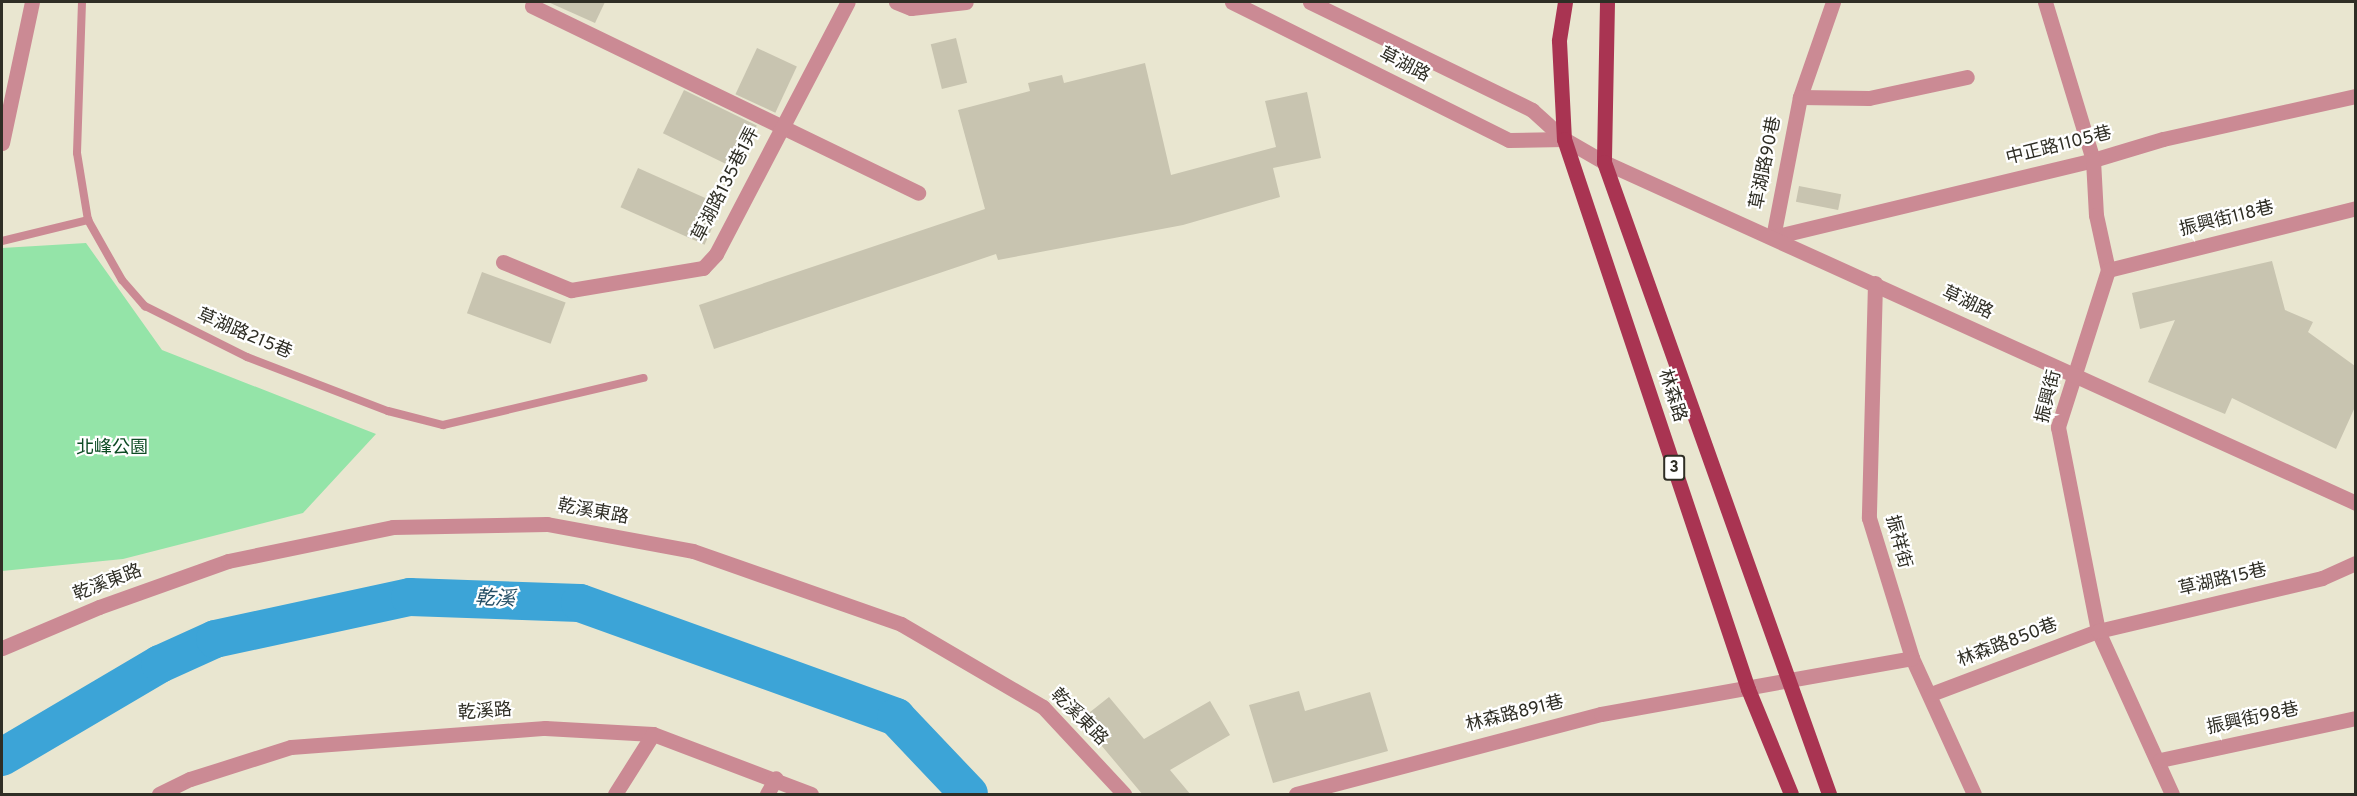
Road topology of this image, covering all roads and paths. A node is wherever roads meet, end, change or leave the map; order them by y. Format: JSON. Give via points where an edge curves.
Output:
{"nodes":[{"id":1,"x":32,"y":2,"type":"edge"},
{"id":2,"x":82,"y":2,"type":"edge"},
{"id":3,"x":848,"y":2,"type":"edge"},
{"id":4,"x":896,"y":2,"type":"edge"},
{"id":5,"x":966,"y":2,"type":"edge"},
{"id":6,"x":1232,"y":2,"type":"edge"},
{"id":7,"x":1310,"y":2,"type":"edge"},
{"id":8,"x":1565,"y":2,"type":"edge"},
{"id":9,"x":1607,"y":2,"type":"edge"},
{"id":10,"x":1833,"y":2,"type":"edge"},
{"id":11,"x":2045,"y":2,"type":"edge"},
{"id":12,"x":532,"y":6,"type":"dead end"},
{"id":13,"x":1967,"y":77,"type":"dead end"},
{"id":14,"x":2355,"y":96,"type":"edge"},
{"id":15,"x":1800,"y":97,"type":"junction"},
{"id":16,"x":779,"y":126,"type":"junction"},
{"id":17,"x":1564,"y":139,"type":"junction"},
{"id":18,"x":2,"y":143,"type":"edge"},
{"id":19,"x":2093,"y":160,"type":"junction"},
{"id":20,"x":1604,"y":162,"type":"junction"},
{"id":21,"x":918,"y":193,"type":"dead end"},
{"id":22,"x":2355,"y":208,"type":"edge"},
{"id":23,"x":88,"y":220,"type":"junction"},
{"id":24,"x":1773,"y":237,"type":"junction"},
{"id":25,"x":2,"y":241,"type":"edge"},
{"id":26,"x":503,"y":262,"type":"dead end"},
{"id":27,"x":2108,"y":270,"type":"junction"},
{"id":28,"x":1875,"y":283,"type":"junction"},
{"id":29,"x":2074,"y":375,"type":"junction"},
{"id":30,"x":644,"y":378,"type":"dead end"},
{"id":31,"x":2355,"y":503,"type":"edge"},
{"id":32,"x":2355,"y":563,"type":"edge"},
{"id":33,"x":2098,"y":631,"type":"junction"},
{"id":34,"x":2,"y":648,"type":"edge"},
{"id":35,"x":1912,"y":658,"type":"junction"},
{"id":36,"x":1786,"y":683,"type":"junction"},
{"id":37,"x":1748,"y":689,"type":"junction"},
{"id":38,"x":1931,"y":694,"type":"junction"},
{"id":39,"x":2355,"y":718,"type":"edge"},
{"id":40,"x":653,"y":734,"type":"junction"},
{"id":41,"x":2160,"y":760,"type":"junction"},
{"id":42,"x":776,"y":778,"type":"junction"},
{"id":43,"x":159,"y":795,"type":"edge"},
{"id":44,"x":615,"y":795,"type":"edge"},
{"id":45,"x":767,"y":795,"type":"edge"},
{"id":46,"x":811,"y":795,"type":"edge"},
{"id":47,"x":1124,"y":795,"type":"edge"},
{"id":48,"x":1296,"y":795,"type":"edge"},
{"id":49,"x":1791,"y":795,"type":"edge"},
{"id":50,"x":1829,"y":795,"type":"edge"},
{"id":51,"x":1974,"y":795,"type":"edge"},
{"id":52,"x":2172,"y":795,"type":"edge"}],
"edges":[{"from":1,"to":18,"type":"street"},
{"from":2,"to":23,"type":"lane","name":"草湖路215巷","via":[[77,153]]},
{"from":3,"to":16,"type":"street","name":"草湖路135巷1弄"},
{"from":4,"to":5,"type":"street","via":[[911,8]]},
{"from":6,"to":17,"type":"street","name":"草湖路","via":[[1509,140]]},
{"from":7,"to":17,"type":"street","name":"草湖路","via":[[1532,110]]},
{"from":8,"to":17,"type":"main road","name":"林森路","number":"3","via":[[1559,41]]},
{"from":9,"to":20,"type":"main road","name":"林森路","number":"3"},
{"from":10,"to":15,"type":"street","name":"草湖路90巷"},
{"from":11,"to":19,"type":"street","name":"振興街"},
{"from":12,"to":16,"type":"street","name":"草湖路135巷1弄"},
{"from":13,"to":15,"type":"street","via":[[1869,98]]},
{"from":14,"to":19,"type":"street","name":"中正路1105巷","via":[[2163,139]]},
{"from":15,"to":24,"type":"street","name":"草湖路90巷"},
{"from":16,"to":21,"type":"street","name":"草湖路135巷1弄"},
{"from":16,"to":26,"type":"street","name":"草湖路135巷1弄","via":[[716,254],[703,268],[571,290]]},
{"from":17,"to":20,"type":"street","name":"草湖路"},
{"from":17,"to":37,"type":"main road","name":"林森路","number":"3"},
{"from":19,"to":24,"type":"street","name":"中正路1105巷"},
{"from":19,"to":27,"type":"street","name":"振興街","via":[[2096,215]]},
{"from":20,"to":24,"type":"street","name":"草湖路"},
{"from":20,"to":36,"type":"main road","name":"林森路","number":"3"},
{"from":22,"to":27,"type":"street","name":"振興街118巷"},
{"from":23,"to":25,"type":"lane"},
{"from":23,"to":30,"type":"lane","name":"草湖路215巷","via":[[122,280],[145,306],[247,357],[388,411],[443,424]]},
{"from":24,"to":28,"type":"street","name":"草湖路"},
{"from":27,"to":29,"type":"street","name":"振興街","via":[[2089,339]]},
{"from":28,"to":29,"type":"street","name":"草湖路"},
{"from":28,"to":35,"type":"street","name":"振祥街","via":[[1869,518]]},
{"from":29,"to":31,"type":"street","name":"草湖路"},
{"from":29,"to":33,"type":"street","name":"振興街","via":[[2058,427]]},
{"from":32,"to":33,"type":"street","name":"草湖路15巷","via":[[2322,578]]},
{"from":33,"to":38,"type":"street","name":"林森路850巷"},
{"from":33,"to":41,"type":"street","name":"振興街"},
{"from":34,"to":47,"type":"street","name":"乾溪東路","via":[[99,607],[228,561],[393,527],[547,524],[693,551],[901,624],[1043,707]]},
{"from":35,"to":36,"type":"street"},
{"from":35,"to":38,"type":"street","name":"振祥街"},
{"from":36,"to":37,"type":"street","name":"林森路891巷"},
{"from":36,"to":50,"type":"main road","name":"林森路","number":"3"},
{"from":37,"to":48,"type":"street","name":"林森路891巷","via":[[1600,714]]},
{"from":37,"to":49,"type":"main road","name":"林森路","number":"3"},
{"from":38,"to":51,"type":"street","name":"振祥街"},
{"from":39,"to":41,"type":"street","name":"振興街98巷"},
{"from":40,"to":42,"type":"street","name":"乾溪路"},
{"from":40,"to":43,"type":"street","name":"乾溪路","via":[[545,728],[291,747],[190,779]]},
{"from":40,"to":44,"type":"street"},
{"from":41,"to":52,"type":"street","name":"振興街"},
{"from":42,"to":45,"type":"street"},
{"from":42,"to":46,"type":"street","name":"乾溪路"}]}
